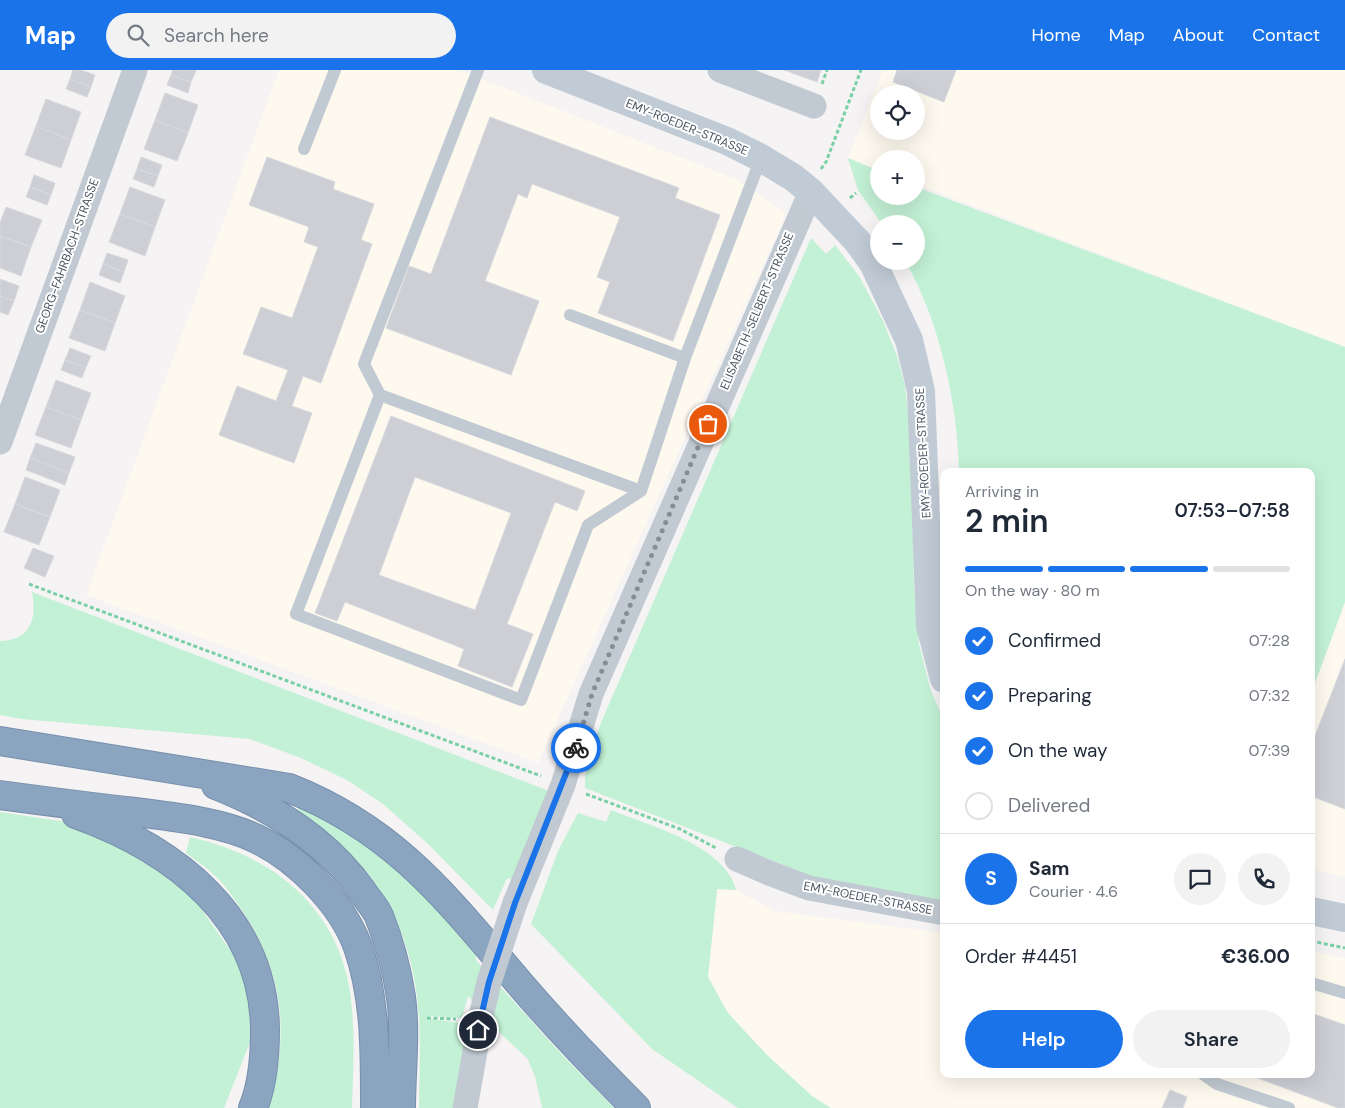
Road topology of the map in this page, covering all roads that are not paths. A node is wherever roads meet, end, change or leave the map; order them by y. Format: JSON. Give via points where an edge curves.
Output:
{"nodes":[{"id":1,"x":135,"y":70,"type":"edge"},
{"id":2,"x":335,"y":70,"type":"edge"},
{"id":3,"x":478,"y":70,"type":"edge"},
{"id":4,"x":546,"y":70,"type":"edge"},
{"id":5,"x":720,"y":70,"type":"edge"},
{"id":6,"x":814,"y":106,"type":"dead end"},
{"id":7,"x":304,"y":149,"type":"dead end"},
{"id":8,"x":761,"y":158,"type":"junction"},
{"id":9,"x":811,"y":192,"type":"junction"},
{"id":10,"x":570,"y":315,"type":"dead end"},
{"id":11,"x":685,"y":358,"type":"junction"},
{"id":12,"x":380,"y":395,"type":"junction"},
{"id":13,"x":0,"y":442,"type":"edge"},
{"id":14,"x":641,"y":491,"type":"junction"},
{"id":15,"x":940,"y":664,"type":"edge"},
{"id":16,"x":0,"y":741,"type":"edge"},
{"id":17,"x":171,"y":767,"type":"junction"},
{"id":18,"x":0,"y":795,"type":"edge"},
{"id":19,"x":35,"y":799,"type":"junction"},
{"id":20,"x":737,"y":859,"type":"road end"},
{"id":21,"x":940,"y":912,"type":"edge"},
{"id":22,"x":1315,"y":912,"type":"edge"},
{"id":23,"x":1345,"y":918,"type":"edge"},
{"id":24,"x":1315,"y":984,"type":"edge"},
{"id":25,"x":1345,"y":993,"type":"edge"},
{"id":26,"x":1209,"y":1078,"type":"edge"},
{"id":27,"x":253,"y":1108,"type":"edge"},
{"id":28,"x":375,"y":1108,"type":"edge"},
{"id":29,"x":401,"y":1108,"type":"edge"},
{"id":30,"x":465,"y":1108,"type":"edge"},
{"id":31,"x":636,"y":1108,"type":"edge"},
{"id":32,"x":1289,"y":1108,"type":"edge"}],
"edges":[{"from":1,"to":13,"type":"street","name":"GEORG-FAHRBACH-STRASSE"},
{"from":2,"to":7,"type":"lane"},
{"from":3,"to":12,"type":"lane","via":[[364,364]]},
{"from":4,"to":8,"type":"street","name":"EMY-ROEDER-STRASSE","via":[[727,141]]},
{"from":5,"to":6,"type":"street"},
{"from":8,"to":9,"type":"street","name":"EMY-ROEDER-STRASSE"},
{"from":8,"to":11,"type":"lane"},
{"from":9,"to":15,"type":"street","name":"EMY-ROEDER-STRASSE","via":[[873,263],[909,340],[921,391],[930,626]]},
{"from":9,"to":30,"type":"street","name":"ELISABETH-SELBERT-STRASSE","bridge":true,"via":[[592,694],[563,785],[515,903],[489,982]]},
{"from":10,"to":11,"type":"lane"},
{"from":11,"to":14,"type":"lane"},
{"from":12,"to":14,"type":"lane"},
{"from":12,"to":14,"type":"lane","via":[[296,614],[521,700],[588,525]]},
{"from":16,"to":17,"type":"highway"},
{"from":17,"to":29,"type":"highway","via":[[240,794],[326,848],[350,874],[378,915],[394,962],[401,998]]},
{"from":17,"to":31,"type":"highway","via":[[289,788],[359,822],[401,853],[440,892],[555,1025]]},
{"from":18,"to":19,"type":"highway"},
{"from":19,"to":27,"type":"highway","via":[[98,822],[161,855],[190,875],[234,924],[253,966],[265,1004],[265,1056]]},
{"from":19,"to":28,"type":"highway","via":[[207,823],[256,838],[299,865],[335,905],[357,946],[370,992],[375,1044]]},
{"from":20,"to":21,"type":"street","name":"EMY-ROEDER-STRASSE","via":[[809,888]]},
{"from":22,"to":23,"type":"street"},
{"from":24,"to":25,"type":"lane"},
{"from":26,"to":32,"type":"lane","via":[[1217,1084]]}]}
